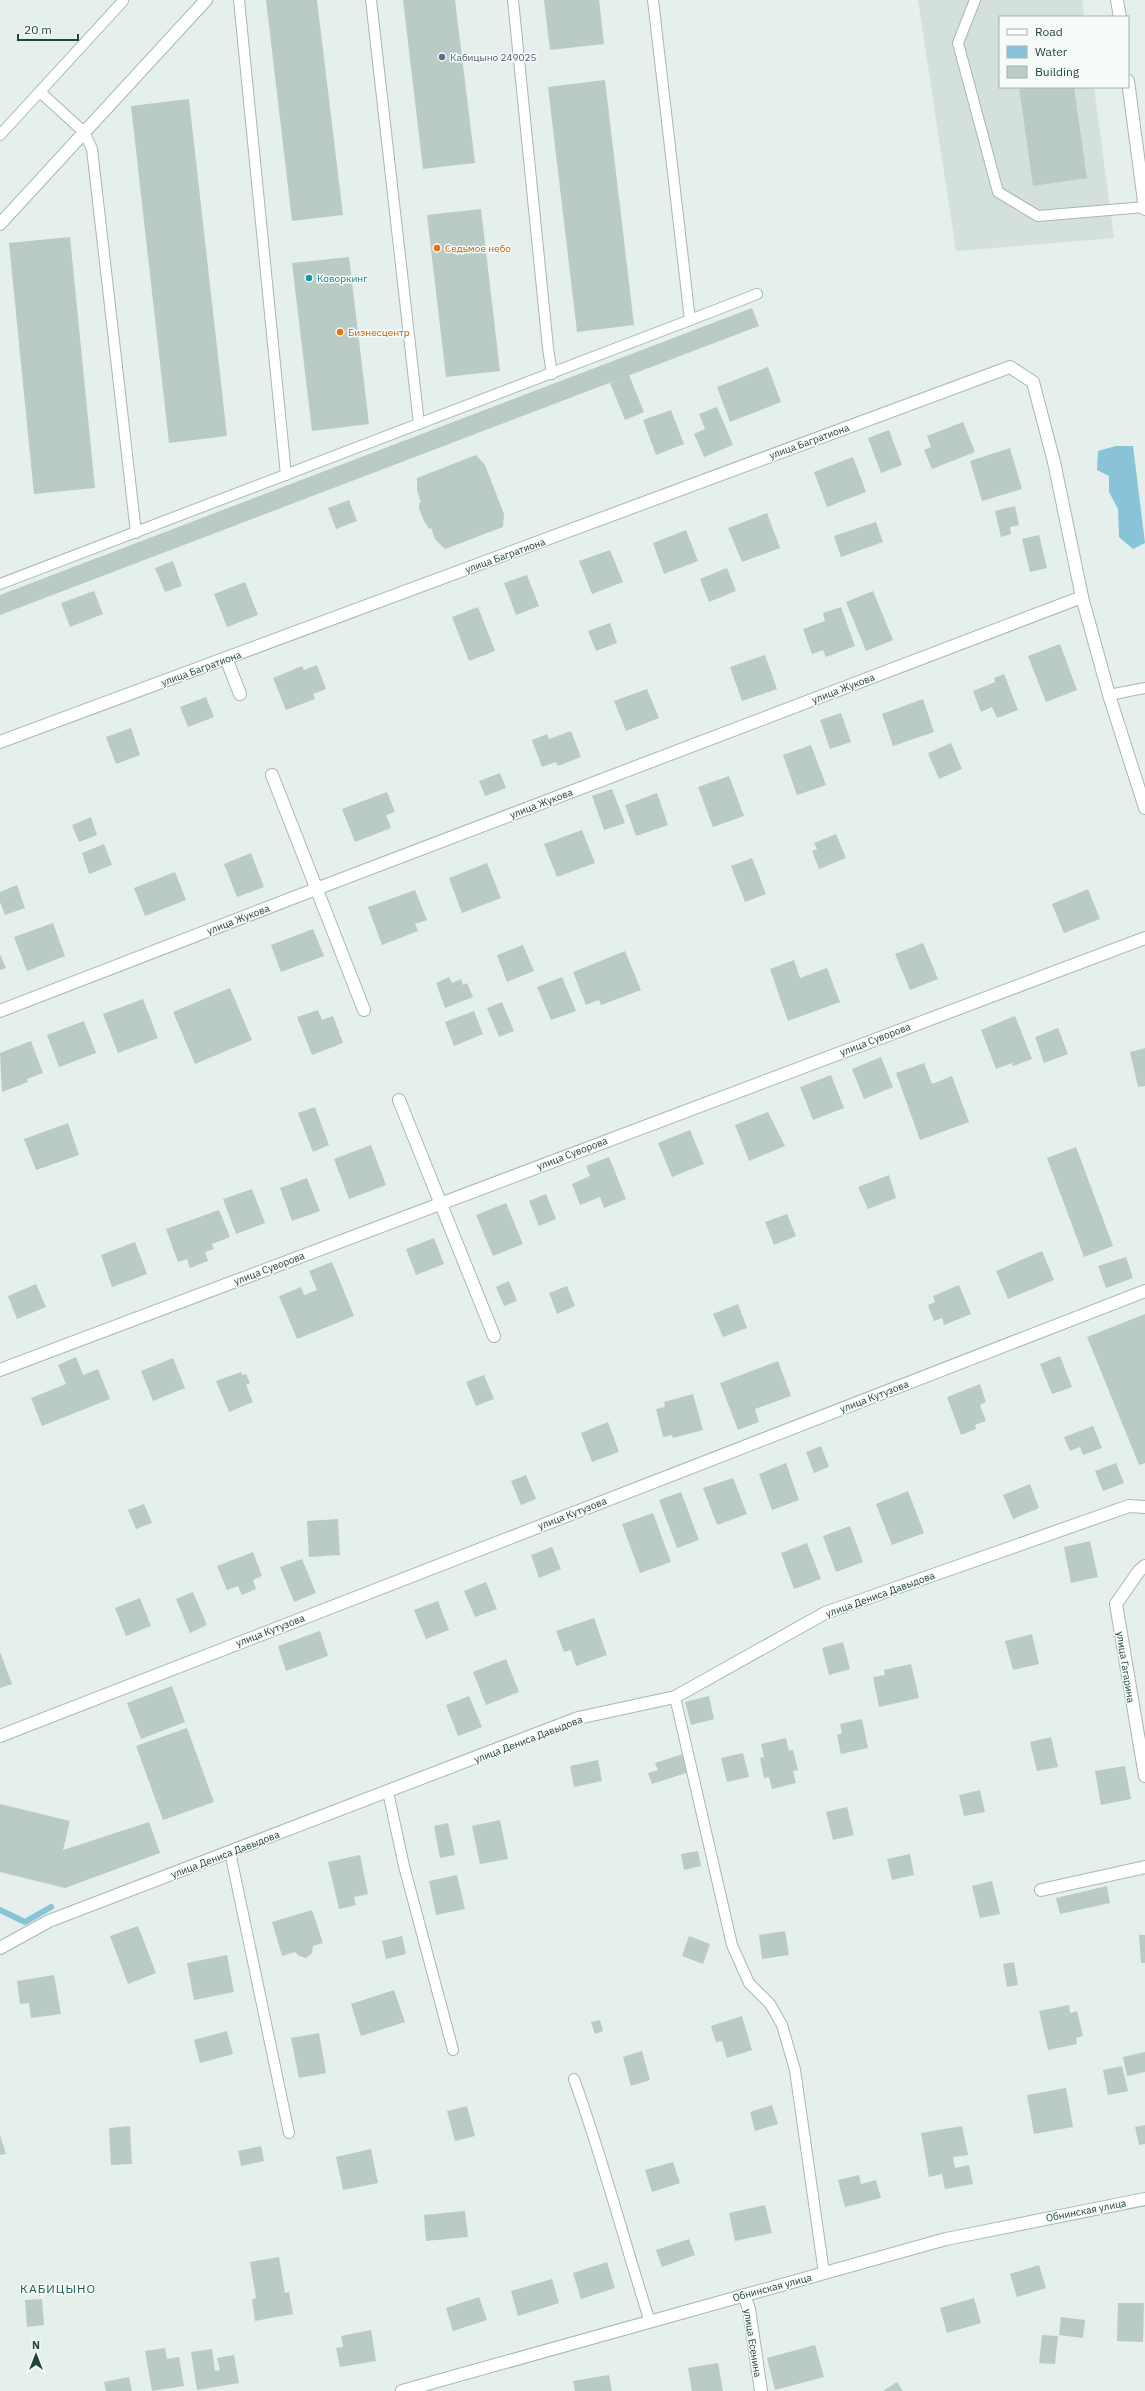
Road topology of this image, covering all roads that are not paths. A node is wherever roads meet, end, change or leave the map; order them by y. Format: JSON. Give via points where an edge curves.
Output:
{"nodes":[{"id":1,"x":123,"y":0,"type":"edge"},
{"id":2,"x":206,"y":0,"type":"edge"},
{"id":3,"x":239,"y":0,"type":"edge"},
{"id":4,"x":371,"y":0,"type":"edge"},
{"id":5,"x":513,"y":0,"type":"edge"},
{"id":6,"x":653,"y":0,"type":"edge"},
{"id":7,"x":975,"y":0,"type":"edge"},
{"id":8,"x":1117,"y":0,"type":"edge"},
{"id":9,"x":1120,"y":16,"type":"edge"},
{"id":10,"x":1129,"y":88,"type":"edge"},
{"id":11,"x":40,"y":92,"type":"junction"},
{"id":12,"x":84,"y":132,"type":"junction"},
{"id":13,"x":0,"y":135,"type":"edge"},
{"id":14,"x":1145,"y":208,"type":"edge"},
{"id":15,"x":0,"y":224,"type":"edge"},
{"id":16,"x":757,"y":294,"type":"dead end"},
{"id":17,"x":690,"y":320,"type":"junction"},
{"id":18,"x":552,"y":374,"type":"junction"},
{"id":19,"x":418,"y":424,"type":"junction"},
{"id":20,"x":286,"y":475,"type":"junction"},
{"id":21,"x":136,"y":533,"type":"junction"},
{"id":22,"x":0,"y":584,"type":"edge"},
{"id":23,"x":1082,"y":597,"type":"junction"},
{"id":24,"x":226,"y":658,"type":"junction"},
{"id":25,"x":1145,"y":688,"type":"edge"},
{"id":26,"x":240,"y":694,"type":"dead end"},
{"id":27,"x":1109,"y":695,"type":"junction"},
{"id":28,"x":0,"y":742,"type":"edge"},
{"id":29,"x":272,"y":776,"type":"dead end"},
{"id":30,"x":1145,"y":808,"type":"edge"},
{"id":31,"x":316,"y":888,"type":"junction"},
{"id":32,"x":1145,"y":938,"type":"edge"},
{"id":33,"x":364,"y":1010,"type":"dead end"},
{"id":34,"x":0,"y":1011,"type":"edge"},
{"id":35,"x":399,"y":1100,"type":"dead end"},
{"id":36,"x":440,"y":1203,"type":"junction"},
{"id":37,"x":1145,"y":1291,"type":"edge"},
{"id":38,"x":494,"y":1336,"type":"dead end"},
{"id":39,"x":0,"y":1370,"type":"edge"},
{"id":40,"x":1145,"y":1507,"type":"edge"},
{"id":41,"x":1145,"y":1566,"type":"edge"},
{"id":42,"x":675,"y":1697,"type":"junction"},
{"id":43,"x":0,"y":1736,"type":"edge"},
{"id":44,"x":1145,"y":1776,"type":"edge"},
{"id":45,"x":388,"y":1792,"type":"junction"},
{"id":46,"x":230,"y":1852,"type":"junction"},
{"id":47,"x":1145,"y":1867,"type":"edge"},
{"id":48,"x":1041,"y":1890,"type":"dead end"},
{"id":49,"x":0,"y":1948,"type":"edge"},
{"id":50,"x":453,"y":2050,"type":"dead end"},
{"id":51,"x":574,"y":2079,"type":"dead end"},
{"id":52,"x":289,"y":2133,"type":"dead end"},
{"id":53,"x":1145,"y":2199,"type":"edge"},
{"id":54,"x":824,"y":2273,"type":"junction"},
{"id":55,"x":744,"y":2295,"type":"junction"},
{"id":56,"x":650,"y":2322,"type":"junction"},
{"id":57,"x":402,"y":2391,"type":"edge"},
{"id":58,"x":761,"y":2391,"type":"edge"}],
"edges":[{"from":1,"to":11,"type":"lane"},
{"from":2,"to":12,"type":"street"},
{"from":3,"to":20,"type":"lane"},
{"from":4,"to":19,"type":"lane"},
{"from":5,"to":18,"type":"lane"},
{"from":6,"to":17,"type":"lane"},
{"from":7,"to":14,"type":"lane","via":[[958,43],[998,192],[1038,216]]},
{"from":8,"to":9,"type":"street"},
{"from":10,"to":14,"type":"street"},
{"from":11,"to":12,"type":"lane"},
{"from":11,"to":13,"type":"lane"},
{"from":12,"to":15,"type":"street"},
{"from":12,"to":21,"type":"lane","via":[[92,149]]},
{"from":16,"to":17,"type":"lane"},
{"from":17,"to":18,"type":"lane"},
{"from":18,"to":19,"type":"lane"},
{"from":19,"to":20,"type":"lane"},
{"from":20,"to":21,"type":"lane"},
{"from":21,"to":22,"type":"lane"},
{"from":23,"to":24,"type":"street","name":"улица Багратиона","via":[[1054,462],[1033,382],[1010,367]]},
{"from":23,"to":27,"type":"street"},
{"from":23,"to":31,"type":"street","name":"улица Жукова"},
{"from":24,"to":26,"type":"street"},
{"from":24,"to":28,"type":"street","name":"улица Багратиона"},
{"from":25,"to":27,"type":"lane"},
{"from":27,"to":30,"type":"street"},
{"from":29,"to":31,"type":"street"},
{"from":31,"to":33,"type":"street"},
{"from":31,"to":34,"type":"street","name":"улица Жукова"},
{"from":32,"to":36,"type":"street","name":"улица Суворова"},
{"from":35,"to":36,"type":"street"},
{"from":36,"to":38,"type":"street"},
{"from":36,"to":39,"type":"street","name":"улица Суворова"},
{"from":37,"to":43,"type":"street","name":"улица Кутузова"},
{"from":40,"to":42,"type":"street","name":"улица Дениса Давыдова","via":[[1129,1506],[825,1613]]},
{"from":41,"to":44,"type":"street","name":"улица Гагарина","via":[[1116,1604]]},
{"from":42,"to":45,"type":"street","name":"улица Дениса Давыдова","via":[[578,1718]]},
{"from":42,"to":54,"type":"lane","via":[[732,1945],[749,1983],[770,2004],[782,2025],[796,2070]]},
{"from":45,"to":46,"type":"street","name":"улица Дениса Давыдова"},
{"from":45,"to":50,"type":"lane","via":[[404,1866]]},
{"from":46,"to":49,"type":"street","name":"улица Дениса Давыдова","via":[[49,1921]]},
{"from":46,"to":52,"type":"lane"},
{"from":47,"to":48,"type":"street"},
{"from":51,"to":56,"type":"lane","via":[[597,2142]]},
{"from":53,"to":54,"type":"street","name":"Обнинская улица","via":[[946,2239]]},
{"from":54,"to":55,"type":"street","name":"Обнинская улица"},
{"from":55,"to":56,"type":"street","name":"Обнинская улица"},
{"from":55,"to":58,"type":"street","name":"улица Есенина","via":[[749,2309]]},
{"from":56,"to":57,"type":"street","name":"Обнинская улица"}]}
